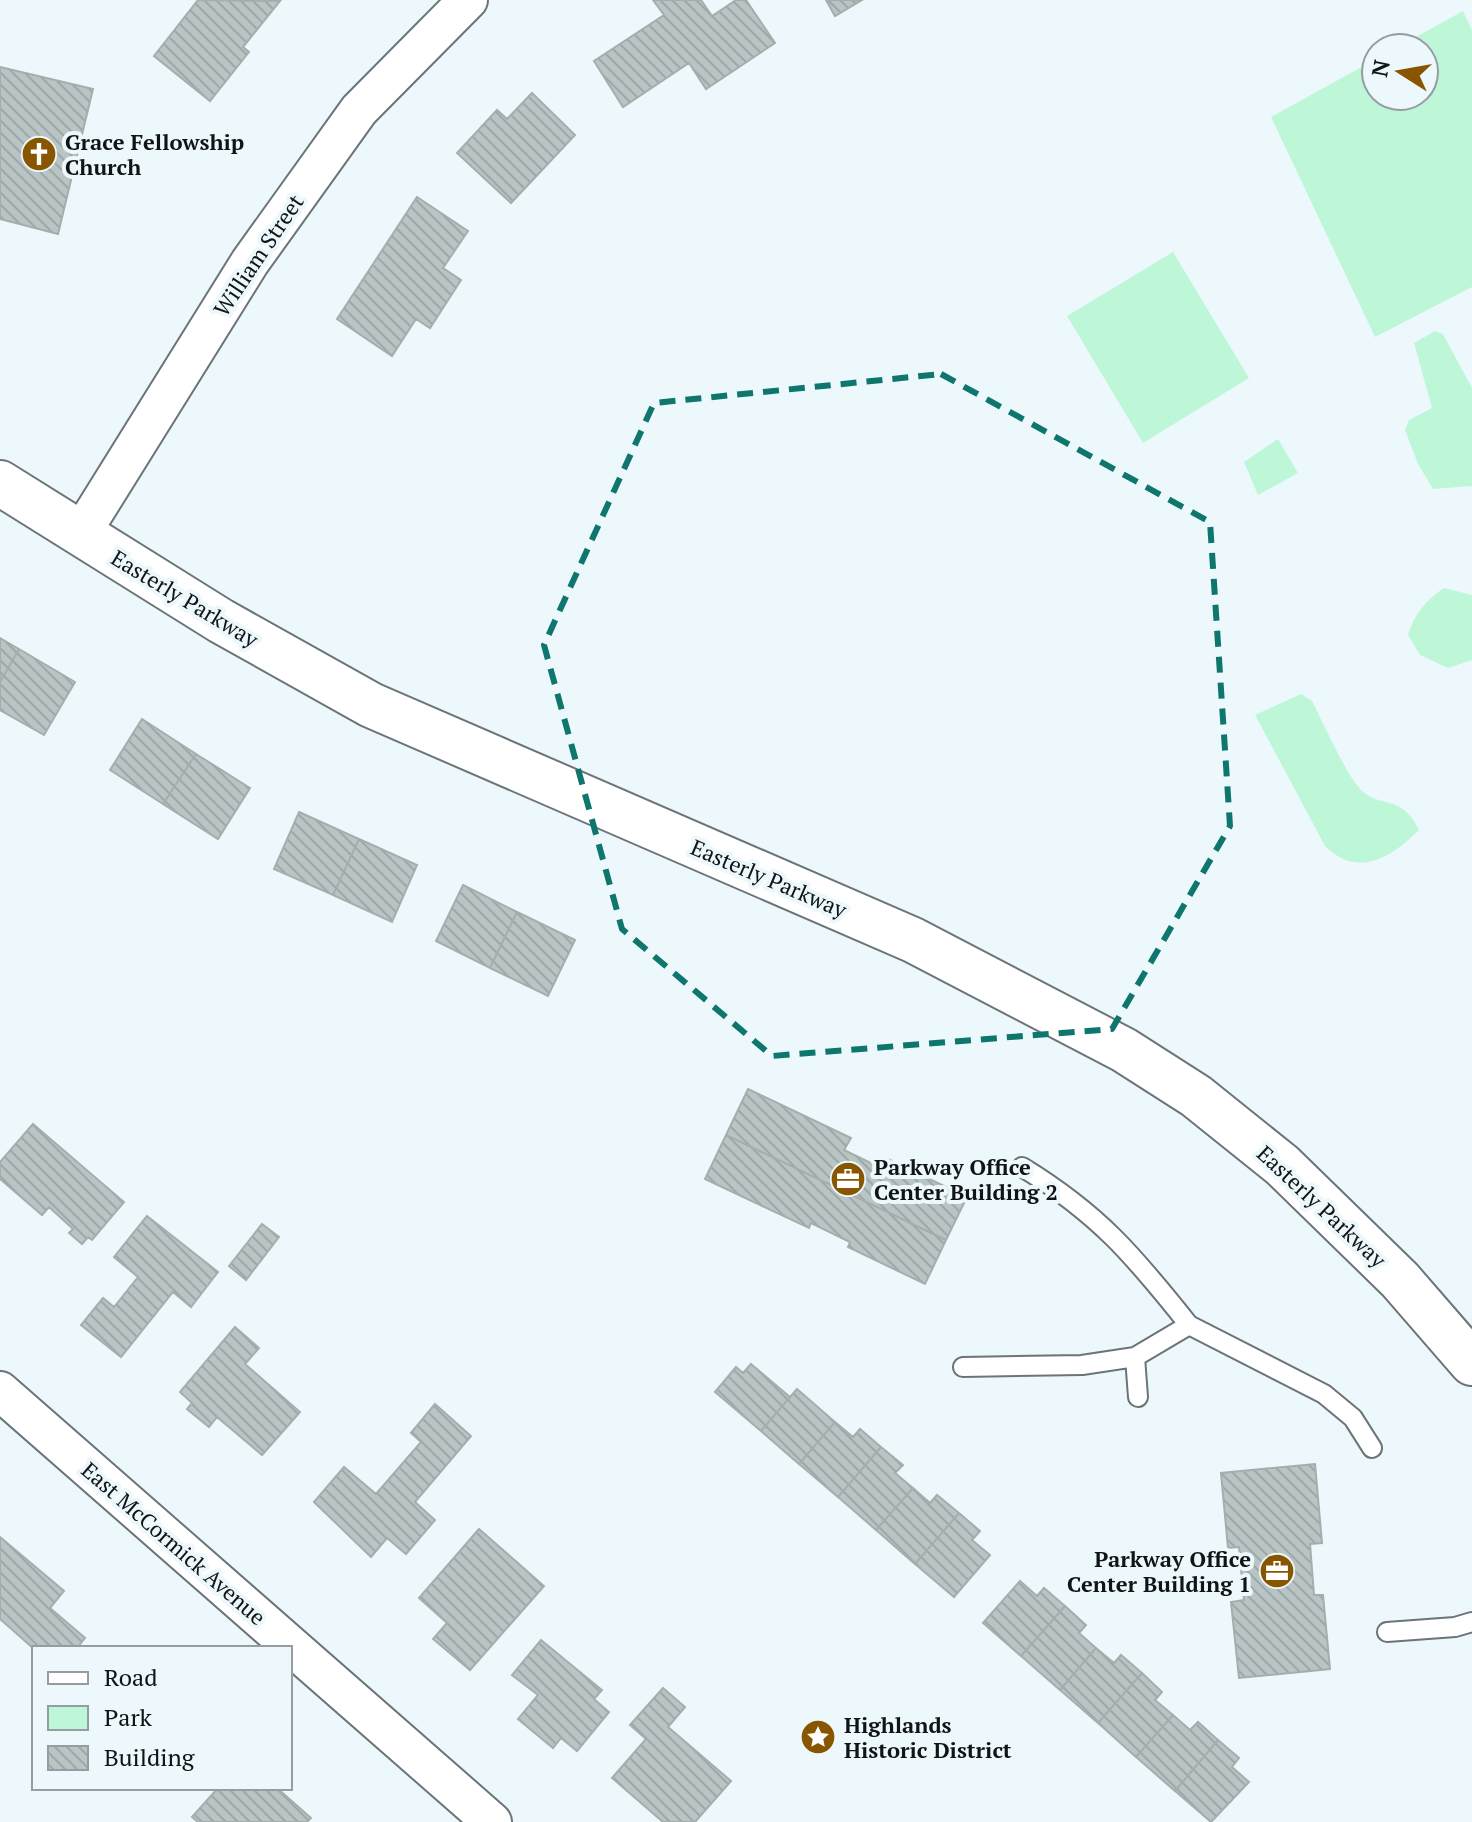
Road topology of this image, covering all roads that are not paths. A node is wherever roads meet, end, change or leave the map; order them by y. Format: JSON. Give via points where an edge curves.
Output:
{"nodes":[{"id":1,"x":468,"y":0,"type":"edge"},
{"id":2,"x":0,"y":483,"type":"edge"},
{"id":3,"x":80,"y":535,"type":"junction"},
{"id":4,"x":1022,"y":1167,"type":"dead end"},
{"id":5,"x":1189,"y":1325,"type":"junction"},
{"id":6,"x":1135,"y":1357,"type":"junction"},
{"id":7,"x":1472,"y":1363,"type":"edge"},
{"id":8,"x":963,"y":1367,"type":"dead end"},
{"id":9,"x":0,"y":1391,"type":"edge"},
{"id":10,"x":1138,"y":1397,"type":"dead end"},
{"id":11,"x":1372,"y":1448,"type":"dead end"},
{"id":12,"x":1472,"y":1622,"type":"edge"},
{"id":13,"x":1387,"y":1632,"type":"dead end"},
{"id":14,"x":291,"y":1646,"type":"edge"},
{"id":15,"x":292,"y":1647,"type":"edge"},
{"id":16,"x":492,"y":1822,"type":"edge"}],
"edges":[{"from":1,"to":3,"type":"street","name":"William Street","via":[[350,123],[250,262]]},
{"from":2,"to":3,"type":"main road","name":"Easterly Parkway"},
{"from":3,"to":7,"type":"main road","name":"Easterly Parkway","via":[[371,705],[901,935],[1124,1050],[1196,1096],[1282,1165],[1400,1280]]},
{"from":4,"to":5,"type":"lane","via":[[1100,1221]]},
{"from":5,"to":6,"type":"lane"},
{"from":5,"to":11,"type":"lane","via":[[1324,1394],[1353,1418]]},
{"from":6,"to":8,"type":"lane","via":[[1082,1365]]},
{"from":6,"to":10,"type":"lane"},
{"from":9,"to":14,"type":"street","name":"East McCormick Avenue"},
{"from":12,"to":13,"type":"lane"},
{"from":15,"to":16,"type":"street","name":"East McCormick Avenue"}]}
